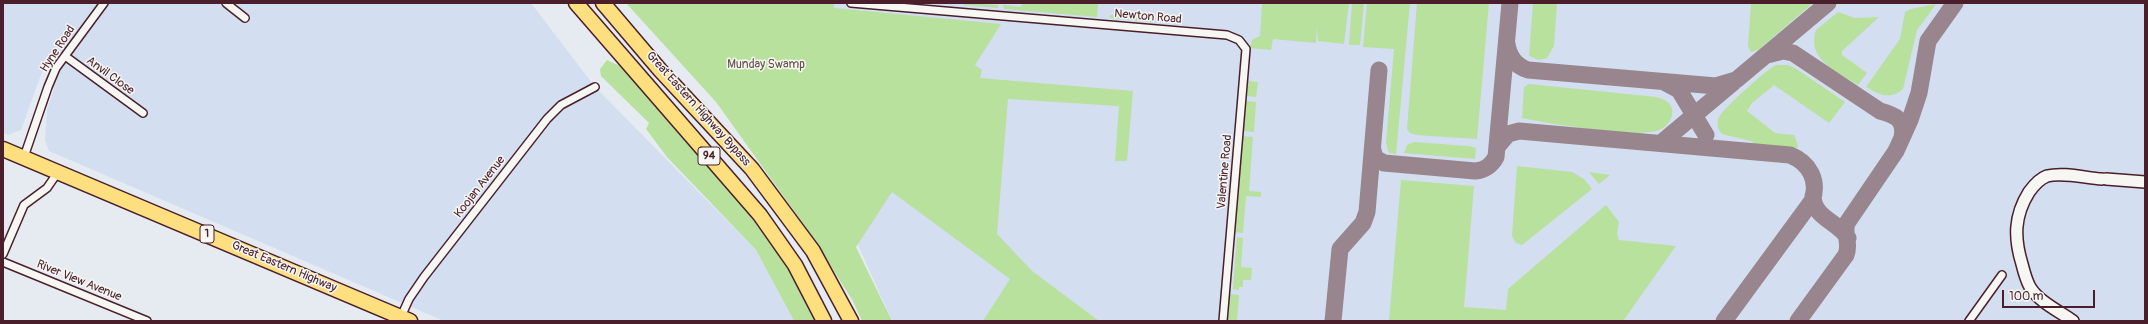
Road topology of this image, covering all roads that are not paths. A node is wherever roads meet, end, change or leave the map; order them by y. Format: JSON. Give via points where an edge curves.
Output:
{"nodes":[{"id":1,"x":104,"y":3,"type":"edge"},
{"id":2,"x":226,"y":3,"type":"edge"},
{"id":3,"x":576,"y":3,"type":"edge"},
{"id":4,"x":602,"y":3,"type":"edge"},
{"id":5,"x":852,"y":3,"type":"edge"},
{"id":6,"x":245,"y":18,"type":"dead end"},
{"id":7,"x":1227,"y":35,"type":"joint"},
{"id":8,"x":65,"y":56,"type":"junction"},
{"id":9,"x":595,"y":87,"type":"dead end"},
{"id":10,"x":143,"y":113,"type":"dead end"},
{"id":11,"x":3,"y":149,"type":"edge"},
{"id":12,"x":24,"y":157,"type":"junction"},
{"id":13,"x":58,"y":172,"type":"junction"},
{"id":14,"x":2145,"y":182,"type":"edge"},
{"id":15,"x":3,"y":254,"type":"edge"},
{"id":16,"x":3,"y":262,"type":"edge"},
{"id":17,"x":2002,"y":275,"type":"dead end"},
{"id":18,"x":403,"y":320,"type":"edge"},
{"id":19,"x":147,"y":321,"type":"edge"},
{"id":20,"x":824,"y":321,"type":"edge"},
{"id":21,"x":852,"y":321,"type":"edge"},
{"id":22,"x":1223,"y":321,"type":"edge"},
{"id":23,"x":1969,"y":321,"type":"edge"},
{"id":24,"x":2073,"y":321,"type":"edge"}],
"edges":[{"from":1,"to":8,"type":"street","name":"Hyne Road"},
{"from":2,"to":6,"type":"street"},
{"from":3,"to":20,"type":"highway","name":"Great Eastern Highway Bypass","number":"94","via":[[760,215],[795,265]]},
{"from":4,"to":21,"type":"highway","name":"Great Eastern Highway Bypass","number":"94","via":[[752,169],[813,251]]},
{"from":5,"to":7,"type":"street","name":"Newton Road"},
{"from":7,"to":22,"type":"street","name":"Valentine Road","via":[[1239,40],[1246,49]]},
{"from":8,"to":10,"type":"street","name":"Anvil Close"},
{"from":8,"to":12,"type":"street","name":"Hyne Road","via":[[48,86]]},
{"from":9,"to":18,"type":"street","name":"Koojan Avenue","via":[[561,105],[547,119],[424,277],[409,299]]},
{"from":11,"to":12,"type":"highway","name":"Great Eastern Highway","number":"1"},
{"from":12,"to":13,"type":"highway","name":"Great Eastern Highway","number":"1"},
{"from":13,"to":15,"type":"street","via":[[47,188],[24,205]]},
{"from":13,"to":18,"type":"highway","name":"Great Eastern Highway","number":"1"},
{"from":14,"to":24,"type":"main road","via":[[2054,175],[2037,182],[2027,196],[2019,213],[2016,236],[2023,270],[2030,287],[2038,296]]},
{"from":16,"to":19,"type":"street","name":"River View Avenue"},
{"from":17,"to":23,"type":"street"}]}
